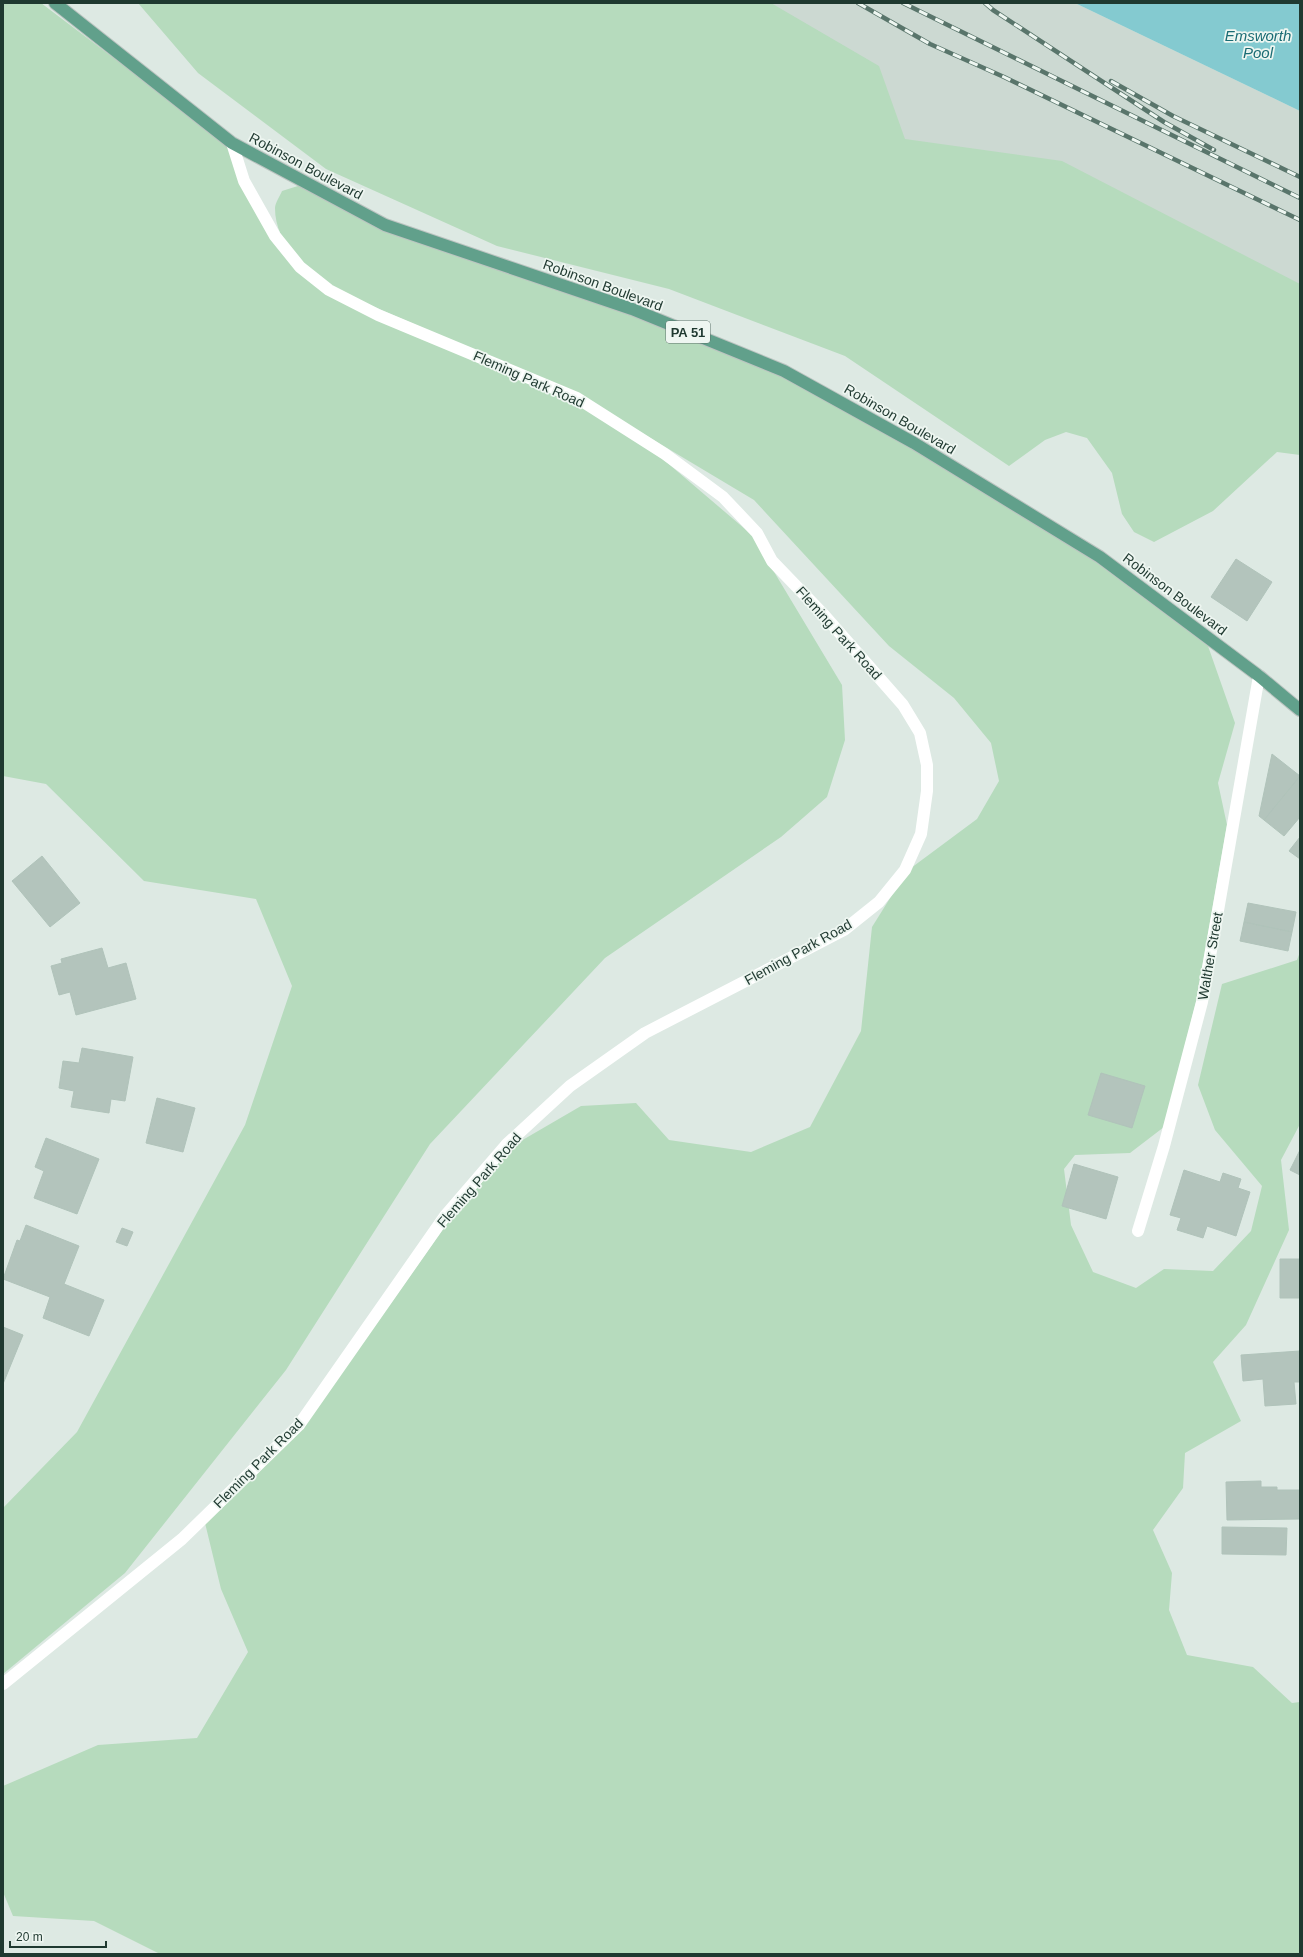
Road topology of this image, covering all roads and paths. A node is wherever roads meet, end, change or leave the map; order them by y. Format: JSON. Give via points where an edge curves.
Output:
{"nodes":[{"id":1,"x":54,"y":3,"type":"edge"},
{"id":2,"x":232,"y":143,"type":"junction"},
{"id":3,"x":1259,"y":676,"type":"junction"},
{"id":4,"x":1300,"y":710,"type":"edge"},
{"id":5,"x":1138,"y":1231,"type":"dead end"},
{"id":6,"x":3,"y":1684,"type":"edge"}],
"edges":[{"from":1,"to":2,"type":"main road","name":"Robinson Boulevard","number":"PA 51"},
{"from":2,"to":3,"type":"main road","name":"Robinson Boulevard","number":"PA 51","via":[[385,225],[632,309],[784,371],[914,443],[1100,557]]},
{"from":2,"to":6,"type":"street","name":"Fleming Park Road","via":[[244,181],[275,236],[300,267],[329,290],[378,315],[577,398],[666,454],[723,497],[757,533],[772,561],[904,705],[920,733],[928,764],[928,791],[921,834],[905,870],[879,902],[844,930],[645,1032],[570,1086],[507,1144],[445,1216],[299,1425],[182,1539]]},
{"from":3,"to":4,"type":"main road","name":"Robinson Boulevard","number":"PA 51"},
{"from":3,"to":5,"type":"street","name":"Walther Street","via":[[1202,1002],[1164,1146]]}]}
